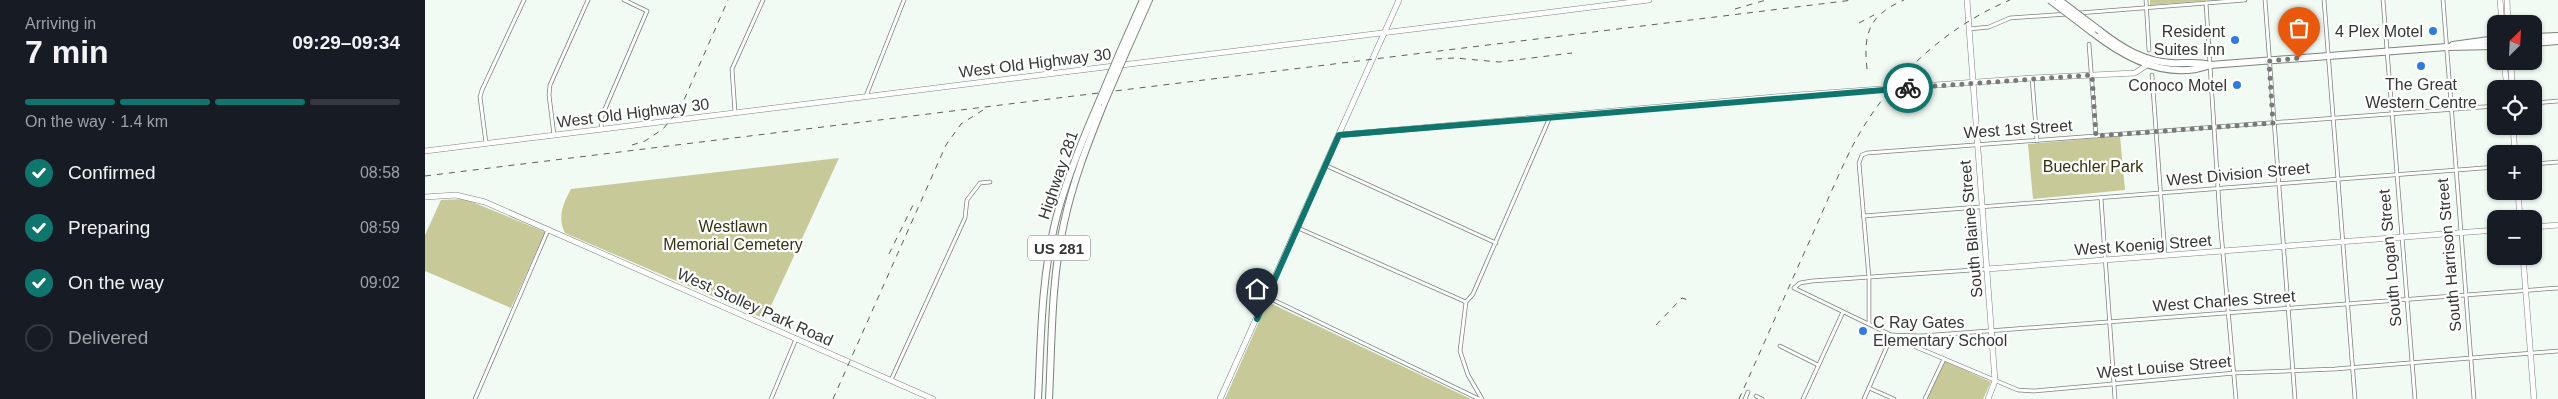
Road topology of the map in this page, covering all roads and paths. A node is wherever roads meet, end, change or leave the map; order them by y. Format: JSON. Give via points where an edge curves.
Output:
{"nodes":[{"id":1,"x":524,"y":0,"type":"edge"},
{"id":2,"x":588,"y":0,"type":"edge"},
{"id":3,"x":624,"y":0,"type":"edge"},
{"id":4,"x":763,"y":0,"type":"edge"},
{"id":5,"x":904,"y":0,"type":"edge"},
{"id":6,"x":1143,"y":0,"type":"edge"},
{"id":7,"x":1149,"y":0,"type":"edge"},
{"id":8,"x":1399,"y":0,"type":"edge"},
{"id":9,"x":1649,"y":0,"type":"edge"},
{"id":10,"x":1967,"y":0,"type":"edge"},
{"id":11,"x":2050,"y":0,"type":"edge"},
{"id":12,"x":2059,"y":0,"type":"edge"},
{"id":13,"x":2145,"y":0,"type":"edge"},
{"id":14,"x":2245,"y":0,"type":"edge"},
{"id":15,"x":2265,"y":0,"type":"edge"},
{"id":16,"x":2324,"y":0,"type":"edge"},
{"id":17,"x":2383,"y":0,"type":"edge"},
{"id":18,"x":2443,"y":0,"type":"edge"},
{"id":19,"x":2500,"y":0,"type":"edge"},
{"id":20,"x":2507,"y":0,"type":"edge"},
{"id":21,"x":2206,"y":3,"type":"junction"},
{"id":22,"x":2146,"y":7,"type":"junction"},
{"id":23,"x":2501,"y":15,"type":"edge"},
{"id":24,"x":2508,"y":15,"type":"edge"},
{"id":25,"x":1968,"y":29,"type":"junction"},
{"id":26,"x":1384,"y":33,"type":"junction"},
{"id":27,"x":2543,"y":36,"type":"edge"},
{"id":28,"x":2558,"y":36,"type":"edge"},
{"id":29,"x":2487,"y":40,"type":"edge"},
{"id":30,"x":2558,"y":41,"type":"edge"},
{"id":31,"x":2543,"y":43,"type":"edge"},
{"id":32,"x":2089,"y":44,"type":"dead end"},
{"id":33,"x":2487,"y":46,"type":"edge"},
{"id":34,"x":2447,"y":47,"type":"junction"},
{"id":35,"x":2149,"y":50,"type":"dead end"},
{"id":36,"x":2387,"y":51,"type":"junction"},
{"id":37,"x":1123,"y":52,"type":"junction"},
{"id":38,"x":2329,"y":56,"type":"junction"},
{"id":39,"x":2269,"y":61,"type":"junction"},
{"id":40,"x":2148,"y":62,"type":"junction"},
{"id":41,"x":2210,"y":65,"type":"junction"},
{"id":42,"x":2092,"y":75,"type":"junction"},
{"id":43,"x":2153,"y":75,"type":"dead end"},
{"id":44,"x":2032,"y":78,"type":"junction"},
{"id":45,"x":1972,"y":82,"type":"junction"},
{"id":46,"x":866,"y":96,"type":"junction"},
{"id":47,"x":2558,"y":101,"type":"edge"},
{"id":48,"x":2542,"y":102,"type":"edge"},
{"id":49,"x":1101,"y":104,"type":"junction"},
{"id":50,"x":2487,"y":107,"type":"edge"},
{"id":51,"x":2450,"y":110,"type":"junction"},
{"id":52,"x":735,"y":113,"type":"junction"},
{"id":53,"x":2391,"y":114,"type":"junction"},
{"id":54,"x":1551,"y":117,"type":"junction"},
{"id":55,"x":2334,"y":119,"type":"junction"},
{"id":56,"x":2273,"y":123,"type":"junction"},
{"id":57,"x":2214,"y":127,"type":"junction"},
{"id":58,"x":601,"y":130,"type":"junction"},
{"id":59,"x":2155,"y":131,"type":"junction"},
{"id":60,"x":1339,"y":135,"type":"junction"},
{"id":61,"x":554,"y":136,"type":"junction"},
{"id":62,"x":2096,"y":136,"type":"junction"},
{"id":63,"x":2037,"y":141,"type":"junction"},
{"id":64,"x":486,"y":144,"type":"junction"},
{"id":65,"x":1977,"y":145,"type":"junction"},
{"id":66,"x":425,"y":151,"type":"edge"},
{"id":67,"x":2558,"y":162,"type":"edge"},
{"id":68,"x":2542,"y":163,"type":"edge"},
{"id":69,"x":1325,"y":165,"type":"junction"},
{"id":70,"x":2487,"y":168,"type":"edge"},
{"id":71,"x":2455,"y":170,"type":"junction"},
{"id":72,"x":2396,"y":175,"type":"junction"},
{"id":73,"x":2337,"y":179,"type":"junction"},
{"id":74,"x":990,"y":182,"type":"dead end"},
{"id":75,"x":2279,"y":184,"type":"junction"},
{"id":76,"x":2217,"y":188,"type":"junction"},
{"id":77,"x":2160,"y":193,"type":"junction"},
{"id":78,"x":425,"y":197,"type":"edge"},
{"id":79,"x":2101,"y":198,"type":"junction"},
{"id":80,"x":1982,"y":208,"type":"junction"},
{"id":81,"x":1863,"y":216,"type":"junction"},
{"id":82,"x":2558,"y":225,"type":"edge"},
{"id":83,"x":2542,"y":226,"type":"edge"},
{"id":84,"x":1298,"y":228,"type":"junction"},
{"id":85,"x":549,"y":230,"type":"junction"},
{"id":86,"x":2487,"y":231,"type":"edge"},
{"id":87,"x":2461,"y":232,"type":"junction"},
{"id":88,"x":2400,"y":237,"type":"junction"},
{"id":89,"x":2343,"y":242,"type":"junction"},
{"id":90,"x":1496,"y":243,"type":"junction"},
{"id":91,"x":2284,"y":247,"type":"junction"},
{"id":92,"x":2222,"y":252,"type":"junction"},
{"id":93,"x":2165,"y":256,"type":"junction"},
{"id":94,"x":2104,"y":260,"type":"junction"},
{"id":95,"x":2524,"y":265,"type":"edge"},
{"id":96,"x":1987,"y":269,"type":"junction"},
{"id":97,"x":1869,"y":278,"type":"junction"},
{"id":98,"x":1794,"y":288,"type":"joint"},
{"id":99,"x":2558,"y":288,"type":"edge"},
{"id":100,"x":2526,"y":290,"type":"junction"},
{"id":101,"x":2466,"y":294,"type":"junction"},
{"id":102,"x":1267,"y":297,"type":"junction"},
{"id":103,"x":2405,"y":299,"type":"junction"},
{"id":104,"x":1465,"y":302,"type":"junction"},
{"id":105,"x":2348,"y":304,"type":"junction"},
{"id":106,"x":2288,"y":308,"type":"junction"},
{"id":107,"x":1843,"y":312,"type":"junction"},
{"id":108,"x":2229,"y":312,"type":"junction"},
{"id":109,"x":2109,"y":322,"type":"junction"},
{"id":110,"x":1869,"y":324,"type":"junction"},
{"id":111,"x":1992,"y":331,"type":"junction"},
{"id":112,"x":1891,"y":335,"type":"junction"},
{"id":113,"x":1921,"y":336,"type":"junction"},
{"id":114,"x":796,"y":338,"type":"junction"},
{"id":115,"x":1780,"y":346,"type":"dead end"},
{"id":116,"x":1916,"y":347,"type":"junction"},
{"id":117,"x":2558,"y":351,"type":"edge"},
{"id":118,"x":2531,"y":353,"type":"junction"},
{"id":119,"x":1944,"y":359,"type":"junction"},
{"id":120,"x":2471,"y":359,"type":"junction"},
{"id":121,"x":2412,"y":364,"type":"junction"},
{"id":122,"x":1818,"y":365,"type":"junction"},
{"id":123,"x":2353,"y":368,"type":"junction"},
{"id":124,"x":2292,"y":371,"type":"junction"},
{"id":125,"x":2235,"y":373,"type":"junction"},
{"id":126,"x":890,"y":381,"type":"junction"},
{"id":127,"x":1995,"y":381,"type":"junction"},
{"id":128,"x":2114,"y":384,"type":"junction"},
{"id":129,"x":1869,"y":388,"type":"junction"},
{"id":130,"x":1747,"y":392,"type":"dead end"},
{"id":131,"x":1756,"y":396,"type":"dead end"},
{"id":132,"x":475,"y":399,"type":"edge"},
{"id":133,"x":771,"y":399,"type":"edge"},
{"id":134,"x":933,"y":399,"type":"edge"},
{"id":135,"x":1038,"y":399,"type":"edge"},
{"id":136,"x":1049,"y":399,"type":"edge"},
{"id":137,"x":1220,"y":399,"type":"edge"},
{"id":138,"x":1481,"y":399,"type":"edge"},
{"id":139,"x":1745,"y":399,"type":"edge"},
{"id":140,"x":1762,"y":399,"type":"edge"},
{"id":141,"x":1803,"y":399,"type":"edge"},
{"id":142,"x":1864,"y":399,"type":"edge"},
{"id":143,"x":1895,"y":399,"type":"edge"},
{"id":144,"x":1925,"y":399,"type":"edge"},
{"id":145,"x":1987,"y":399,"type":"edge"},
{"id":146,"x":2115,"y":399,"type":"edge"},
{"id":147,"x":2236,"y":399,"type":"edge"},
{"id":148,"x":2295,"y":399,"type":"edge"},
{"id":149,"x":2355,"y":399,"type":"edge"},
{"id":150,"x":2415,"y":399,"type":"edge"},
{"id":151,"x":2474,"y":399,"type":"edge"},
{"id":152,"x":2534,"y":399,"type":"edge"}],
"edges":[{"from":1,"to":64,"type":"street","via":[[480,97]]},
{"from":2,"to":61,"type":"street","via":[[550,85]]},
{"from":3,"to":58,"type":"street","via":[[647,11],[602,116]]},
{"from":4,"to":52,"type":"street","via":[[732,69]]},
{"from":5,"to":46,"type":"street"},
{"from":6,"to":37,"type":"highway","name":"Highway 281","number":"US 281"},
{"from":7,"to":37,"type":"highway","name":"Highway 281","number":"US 281"},
{"from":8,"to":26,"type":"street"},
{"from":9,"to":26,"type":"street","name":"West Old Highway 30"},
{"from":10,"to":25,"type":"street","name":"South Blaine Street"},
{"from":11,"to":40,"type":"highway","bridge":true,"via":[[2123,55]]},
{"from":12,"to":40,"type":"highway","bridge":true,"via":[[2126,50]]},
{"from":13,"to":22,"type":"street"},
{"from":14,"to":21,"type":"street"},
{"from":15,"to":39,"type":"street"},
{"from":16,"to":38,"type":"street"},
{"from":17,"to":36,"type":"street","name":"South Logan Street"},
{"from":18,"to":34,"type":"street","name":"South Harrison Street"},
{"from":19,"to":23,"type":"street"},
{"from":20,"to":24,"type":"street"},
{"from":21,"to":22,"type":"street"},
{"from":21,"to":41,"type":"street"},
{"from":22,"to":25,"type":"street","via":[[2010,18],[1989,27]]},
{"from":22,"to":35,"type":"street"},
{"from":25,"to":45,"type":"street","name":"South Blaine Street"},
{"from":26,"to":46,"type":"street","name":"West Old Highway 30"},
{"from":26,"to":60,"type":"street"},
{"from":27,"to":28,"type":"highway"},
{"from":29,"to":34,"type":"highway"},
{"from":30,"to":31,"type":"highway"},
{"from":32,"to":42,"type":"street"},
{"from":33,"to":34,"type":"highway"},
{"from":34,"to":36,"type":"highway"},
{"from":34,"to":51,"type":"street","name":"South Harrison Street"},
{"from":36,"to":38,"type":"highway"},
{"from":36,"to":53,"type":"street","name":"South Logan Street"},
{"from":37,"to":49,"type":"highway","name":"Highway 281","number":"US 281","bridge":true},
{"from":38,"to":39,"type":"highway"},
{"from":38,"to":55,"type":"street"},
{"from":39,"to":41,"type":"highway"},
{"from":39,"to":56,"type":"street"},
{"from":40,"to":41,"type":"highway"},
{"from":40,"to":42,"type":"street","via":[[2137,73]]},
{"from":41,"to":57,"type":"street"},
{"from":42,"to":44,"type":"street"},
{"from":42,"to":62,"type":"street"},
{"from":43,"to":59,"type":"street"},
{"from":44,"to":45,"type":"street"},
{"from":44,"to":63,"type":"street"},
{"from":45,"to":54,"type":"street"},
{"from":45,"to":65,"type":"street","name":"South Blaine Street"},
{"from":46,"to":52,"type":"street","name":"West Old Highway 30"},
{"from":47,"to":48,"type":"street"},
{"from":49,"to":135,"type":"highway","name":"Highway 281","number":"US 281","via":[[1067,182],[1051,244],[1043,296]]},
{"from":49,"to":136,"type":"highway","name":"Highway 281","number":"US 281","via":[[1063,225],[1055,280]]},
{"from":50,"to":51,"type":"street","name":"West 1st Street"},
{"from":51,"to":53,"type":"street","name":"West 1st Street"},
{"from":51,"to":71,"type":"street","name":"South Harrison Street"},
{"from":52,"to":58,"type":"street","name":"West Old Highway 30"},
{"from":53,"to":55,"type":"street","name":"West 1st Street"},
{"from":53,"to":72,"type":"street","name":"South Logan Street"},
{"from":54,"to":60,"type":"street"},
{"from":54,"to":90,"type":"street"},
{"from":55,"to":56,"type":"street","name":"West 1st Street"},
{"from":55,"to":73,"type":"street"},
{"from":56,"to":57,"type":"street","name":"West 1st Street"},
{"from":56,"to":75,"type":"street"},
{"from":57,"to":59,"type":"street","name":"West 1st Street"},
{"from":57,"to":76,"type":"street"},
{"from":58,"to":61,"type":"street","name":"West Old Highway 30"},
{"from":59,"to":62,"type":"street","name":"West 1st Street"},
{"from":59,"to":77,"type":"street"},
{"from":60,"to":69,"type":"street"},
{"from":61,"to":64,"type":"street","name":"West Old Highway 30"},
{"from":62,"to":63,"type":"street","name":"West 1st Street"},
{"from":63,"to":65,"type":"street","name":"West 1st Street"},
{"from":64,"to":66,"type":"street","name":"West Old Highway 30"},
{"from":65,"to":80,"type":"street","name":"South Blaine Street"},
{"from":65,"to":81,"type":"street","name":"West 1st Street","via":[[1862,155],[1859,162]]},
{"from":67,"to":68,"type":"street"},
{"from":69,"to":84,"type":"street"},
{"from":69,"to":90,"type":"street"},
{"from":70,"to":71,"type":"street","name":"West Division Street"},
{"from":71,"to":72,"type":"street","name":"West Division Street"},
{"from":71,"to":87,"type":"street","name":"South Harrison Street"},
{"from":72,"to":73,"type":"street","name":"West Division Street"},
{"from":72,"to":88,"type":"street","name":"South Logan Street"},
{"from":73,"to":75,"type":"street","name":"West Division Street"},
{"from":73,"to":89,"type":"street"},
{"from":74,"to":126,"type":"street","via":[[980,183],[967,200],[965,218]]},
{"from":75,"to":76,"type":"street","name":"West Division Street"},
{"from":75,"to":91,"type":"street"},
{"from":76,"to":77,"type":"street","name":"West Division Street"},
{"from":76,"to":92,"type":"street"},
{"from":77,"to":79,"type":"street","name":"West Division Street"},
{"from":77,"to":93,"type":"street"},
{"from":78,"to":85,"type":"street","name":"West Stolley Park Road","via":[[472,197]]},
{"from":79,"to":80,"type":"street","name":"West Division Street"},
{"from":79,"to":94,"type":"street"},
{"from":80,"to":81,"type":"street","name":"West Division Street"},
{"from":80,"to":96,"type":"street","name":"South Blaine Street"},
{"from":81,"to":97,"type":"street"},
{"from":82,"to":83,"type":"street"},
{"from":84,"to":102,"type":"street"},
{"from":84,"to":104,"type":"street"},
{"from":85,"to":114,"type":"street","name":"West Stolley Park Road"},
{"from":85,"to":132,"type":"street"},
{"from":86,"to":87,"type":"street","name":"West Koenig Street"},
{"from":87,"to":88,"type":"street","name":"West Koenig Street"},
{"from":87,"to":101,"type":"street","name":"South Harrison Street"},
{"from":88,"to":89,"type":"street","name":"West Koenig Street"},
{"from":88,"to":103,"type":"street","name":"South Logan Street"},
{"from":89,"to":91,"type":"street","name":"West Koenig Street"},
{"from":89,"to":105,"type":"street"},
{"from":90,"to":104,"type":"street","via":[[1473,294]]},
{"from":91,"to":92,"type":"street","name":"West Koenig Street"},
{"from":91,"to":106,"type":"street"},
{"from":92,"to":93,"type":"street","name":"West Koenig Street"},
{"from":92,"to":108,"type":"street"},
{"from":93,"to":94,"type":"street","name":"West Koenig Street"},
{"from":94,"to":96,"type":"street","name":"West Koenig Street"},
{"from":94,"to":109,"type":"street"},
{"from":95,"to":100,"type":"street"},
{"from":96,"to":97,"type":"street","name":"West Koenig Street"},
{"from":96,"to":111,"type":"street","name":"South Blaine Street"},
{"from":97,"to":98,"type":"street","name":"West Koenig Street","via":[[1812,281]]},
{"from":97,"to":110,"type":"street"},
{"from":98,"to":107,"type":"street","name":"West Louise Street"},
{"from":99,"to":100,"type":"street","name":"West Charles Street"},
{"from":100,"to":101,"type":"street","name":"West Charles Street"},
{"from":100,"to":118,"type":"street"},
{"from":101,"to":103,"type":"street","name":"West Charles Street"},
{"from":101,"to":120,"type":"street","name":"South Harrison Street"},
{"from":102,"to":137,"type":"street"},
{"from":102,"to":138,"type":"street"},
{"from":103,"to":105,"type":"street","name":"West Charles Street"},
{"from":103,"to":121,"type":"street","name":"South Logan Street"},
{"from":104,"to":138,"type":"street","via":[[1460,351]]},
{"from":105,"to":106,"type":"street","name":"West Charles Street"},
{"from":105,"to":123,"type":"street"},
{"from":106,"to":108,"type":"street","name":"West Charles Street"},
{"from":106,"to":124,"type":"street"},
{"from":107,"to":110,"type":"street","name":"West Louise Street"},
{"from":107,"to":122,"type":"street"},
{"from":108,"to":109,"type":"street","name":"West Charles Street"},
{"from":108,"to":125,"type":"street"},
{"from":109,"to":111,"type":"street","name":"West Charles Street"},
{"from":109,"to":128,"type":"street"},
{"from":110,"to":112,"type":"street","name":"West Louise Street"},
{"from":111,"to":113,"type":"street","name":"West Charles Street"},
{"from":111,"to":127,"type":"street","name":"South Blaine Street"},
{"from":112,"to":113,"type":"street","name":"West Charles Street"},
{"from":112,"to":116,"type":"street","name":"West Louise Street"},
{"from":112,"to":129,"type":"street"},
{"from":113,"to":116,"type":"street"},
{"from":114,"to":126,"type":"street","name":"West Stolley Park Road"},
{"from":114,"to":133,"type":"street"},
{"from":115,"to":122,"type":"street"},
{"from":116,"to":119,"type":"street","name":"West Louise Street"},
{"from":117,"to":118,"type":"street","name":"West Louise Street"},
{"from":118,"to":120,"type":"street","name":"West Louise Street"},
{"from":118,"to":152,"type":"street"},
{"from":119,"to":127,"type":"street","name":"West Louise Street"},
{"from":119,"to":144,"type":"street"},
{"from":120,"to":121,"type":"street","name":"West Louise Street"},
{"from":120,"to":151,"type":"street","name":"South Harrison Street"},
{"from":121,"to":123,"type":"street","name":"West Louise Street"},
{"from":121,"to":150,"type":"street","name":"South Logan Street"},
{"from":122,"to":141,"type":"street"},
{"from":123,"to":124,"type":"street","name":"West Louise Street"},
{"from":123,"to":149,"type":"street"},
{"from":124,"to":125,"type":"street","name":"West Louise Street"},
{"from":124,"to":148,"type":"street"},
{"from":125,"to":128,"type":"street","name":"West Louise Street"},
{"from":125,"to":147,"type":"street"},
{"from":126,"to":134,"type":"street","name":"West Stolley Park Road"},
{"from":127,"to":128,"type":"street","name":"West Louise Street","via":[[2034,392]]},
{"from":127,"to":145,"type":"street","name":"South Blaine Street"},
{"from":128,"to":146,"type":"street"},
{"from":129,"to":142,"type":"street"},
{"from":129,"to":143,"type":"street"},
{"from":130,"to":139,"type":"street"},
{"from":131,"to":140,"type":"street"}]}
